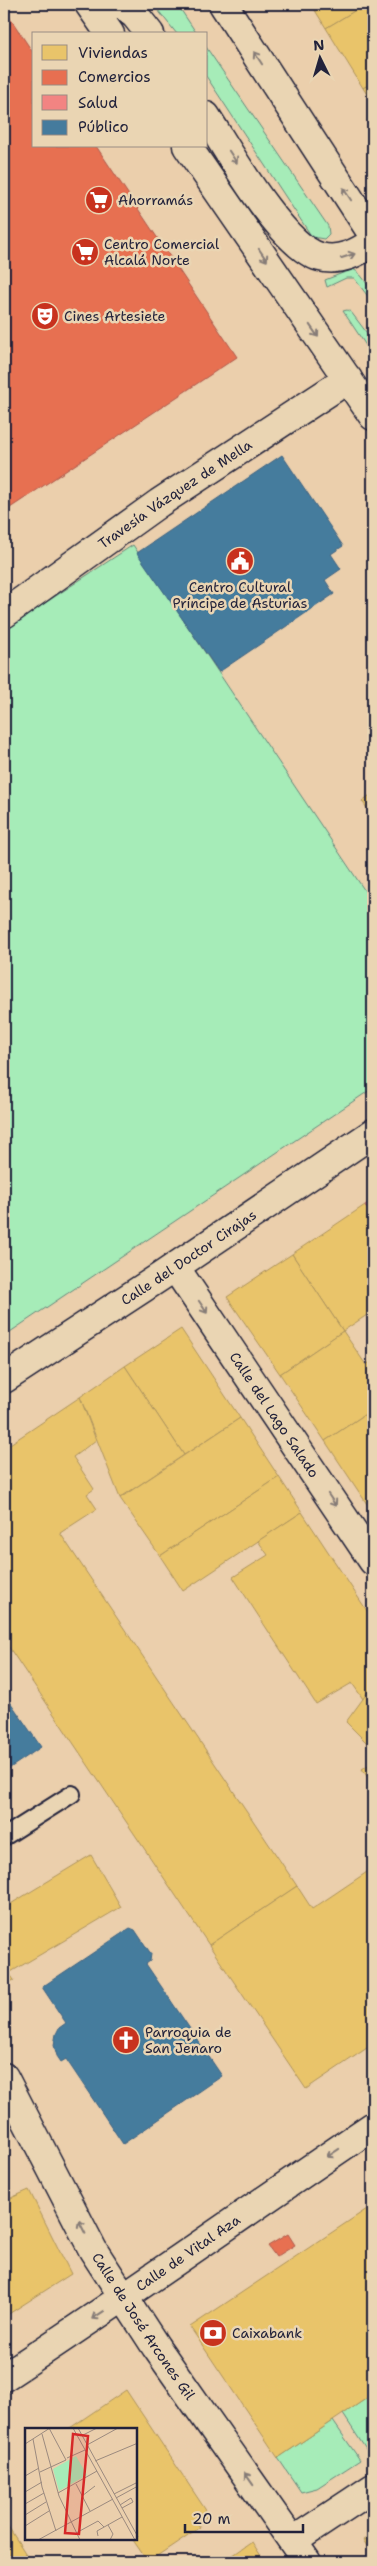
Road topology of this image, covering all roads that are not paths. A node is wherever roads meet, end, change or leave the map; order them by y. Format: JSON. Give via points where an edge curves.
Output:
{"nodes":[{"id":1,"x":89,"y":4,"type":"edge"},
{"id":2,"x":120,"y":4,"type":"edge"},
{"id":3,"x":226,"y":5,"type":"edge"},
{"id":4,"x":109,"y":32,"type":"edge"},
{"id":5,"x":148,"y":32,"type":"edge"},
{"id":6,"x":208,"y":119,"type":"edge"},
{"id":7,"x":188,"y":148,"type":"edge"},
{"id":8,"x":373,"y":235,"type":"edge"},
{"id":9,"x":373,"y":242,"type":"edge"},
{"id":10,"x":348,"y":379,"type":"junction"},
{"id":11,"x":373,"y":416,"type":"edge"},
{"id":12,"x":4,"y":614,"type":"edge"},
{"id":13,"x":373,"y":1133,"type":"edge"},
{"id":14,"x":175,"y":1267,"type":"junction"},
{"id":15,"x":4,"y":1379,"type":"edge"},
{"id":16,"x":373,"y":1561,"type":"edge"},
{"id":17,"x":72,"y":1794,"type":"dead end"},
{"id":18,"x":4,"y":1837,"type":"edge"},
{"id":19,"x":4,"y":2077,"type":"edge"},
{"id":20,"x":373,"y":2126,"type":"edge"},
{"id":21,"x":124,"y":2298,"type":"junction"},
{"id":22,"x":4,"y":2378,"type":"edge"},
{"id":23,"x":373,"y":2488,"type":"edge"},
{"id":24,"x":300,"y":2552,"type":"edge"}],
"edges":[{"from":1,"to":4,"type":"street"},
{"from":2,"to":5,"type":"street","via":[[135,15]]},
{"from":8,"to":3,"type":"street","one_way":true},
{"from":6,"to":9,"type":"street","one_way":true,"via":[[271,214],[298,243],[319,257],[339,259]]},
{"from":7,"to":10,"type":"street","one_way":true},
{"from":10,"to":11,"type":"street"},
{"from":10,"to":12,"type":"street","name":"Travesía Vázquez de Mella","via":[[159,503]]},
{"from":13,"to":14,"type":"street","name":"Calle del Doctor Cirajas"},
{"from":14,"to":15,"type":"street","name":"Calle del Doctor Cirajas"},
{"from":14,"to":16,"type":"street","name":"Calle del Lago Salado","one_way":true},
{"from":17,"to":18,"type":"lane"},
{"from":21,"to":19,"type":"street","name":"Calle de José Arcones Gil","one_way":true,"via":[[93,2250]]},
{"from":20,"to":21,"type":"street","name":"Calle de Vital Aza","one_way":true,"via":[[167,2265]]},
{"from":21,"to":22,"type":"street","name":"Calle de Vital Aza","one_way":true},
{"from":24,"to":21,"type":"street","name":"Calle de José Arcones Gil","one_way":true},
{"from":23,"to":24,"type":"street"}]}
